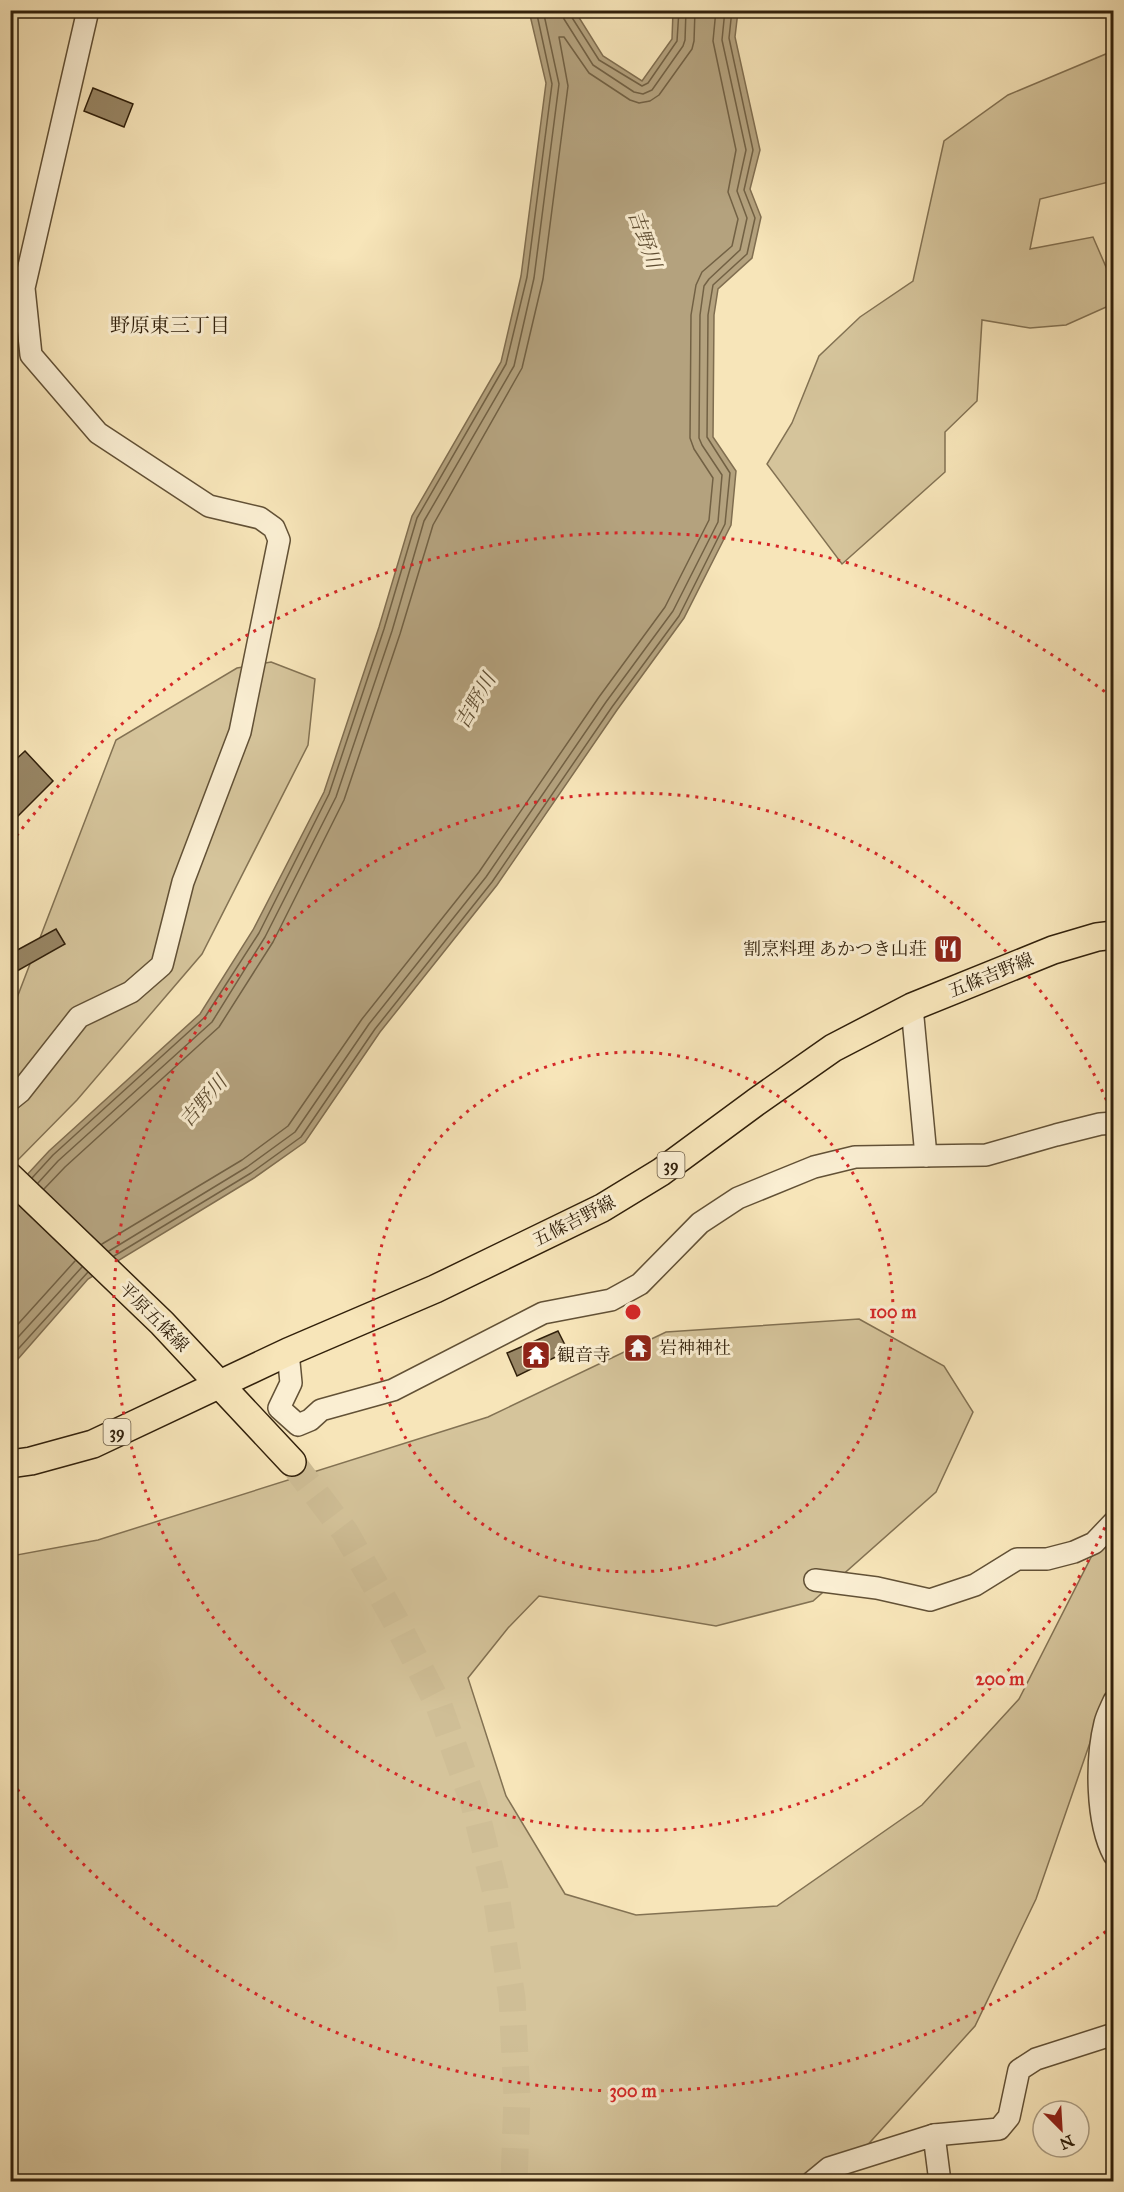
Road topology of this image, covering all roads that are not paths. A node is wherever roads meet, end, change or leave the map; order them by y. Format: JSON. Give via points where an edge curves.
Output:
{"nodes":[{"id":1,"x":88,"y":10,"type":"edge"},
{"id":2,"x":1113,"y":935,"type":"edge"},
{"id":3,"x":912,"y":1007,"type":"junction"},
{"id":4,"x":10,"y":1100,"type":"edge"},
{"id":5,"x":1113,"y":1123,"type":"edge"},
{"id":6,"x":926,"y":1156,"type":"junction"},
{"id":7,"x":10,"y":1177,"type":"edge"},
{"id":8,"x":288,"y":1352,"type":"junction"},
{"id":9,"x":218,"y":1384,"type":"junction"},
{"id":10,"x":292,"y":1462,"type":"tunnel mouth"},
{"id":11,"x":10,"y":1464,"type":"edge"},
{"id":12,"x":1113,"y":1522,"type":"edge"},
{"id":13,"x":815,"y":1580,"type":"dead end"},
{"id":14,"x":1113,"y":1701,"type":"edge"},
{"id":15,"x":1113,"y":1855,"type":"edge"},
{"id":16,"x":1113,"y":2034,"type":"edge"},
{"id":17,"x":934,"y":2135,"type":"junction"},
{"id":18,"x":812,"y":2181,"type":"edge"},
{"id":19,"x":940,"y":2181,"type":"edge"}],
"edges":[{"from":1,"to":4,"type":"street","via":[[24,288],[31,355],[98,433],[208,506],[261,518],[274,528],[279,540],[240,732],[183,882],[162,965],[131,992],[79,1017]]},
{"from":2,"to":3,"type":"main road","name":"五條吉野線","number":"39","via":[[1053,950]]},
{"from":3,"to":6,"type":"street"},
{"from":3,"to":8,"type":"main road","name":"五條吉野線","number":"39","via":[[833,1048],[661,1172],[602,1208],[435,1289]]},
{"from":5,"to":6,"type":"street","via":[[986,1155]]},
{"from":6,"to":8,"type":"street","via":[[855,1157],[814,1167],[738,1198],[700,1223],[640,1284],[611,1300],[543,1313],[393,1390],[321,1410],[298,1425],[279,1408],[291,1383]]},
{"from":7,"to":9,"type":"main road","name":"平原五條線","via":[[162,1323]]},
{"from":8,"to":9,"type":"main road","name":"五條吉野線","number":"39"},
{"from":9,"to":10,"type":"main road","name":"平原五條線"},
{"from":9,"to":11,"type":"main road","name":"五條吉野線","number":"39","via":[[93,1444]]},
{"from":12,"to":13,"type":"street","via":[[1094,1543],[1074,1552],[1047,1559],[1017,1560],[975,1585],[930,1600]]},
{"from":14,"to":15,"type":"street","via":[[1105,1723],[1100,1762],[1101,1809]]},
{"from":16,"to":17,"type":"street","via":[[1036,2059],[1018,2070],[1009,2116],[999,2128]]},
{"from":17,"to":18,"type":"street","via":[[829,2168]]},
{"from":17,"to":19,"type":"street"}]}
